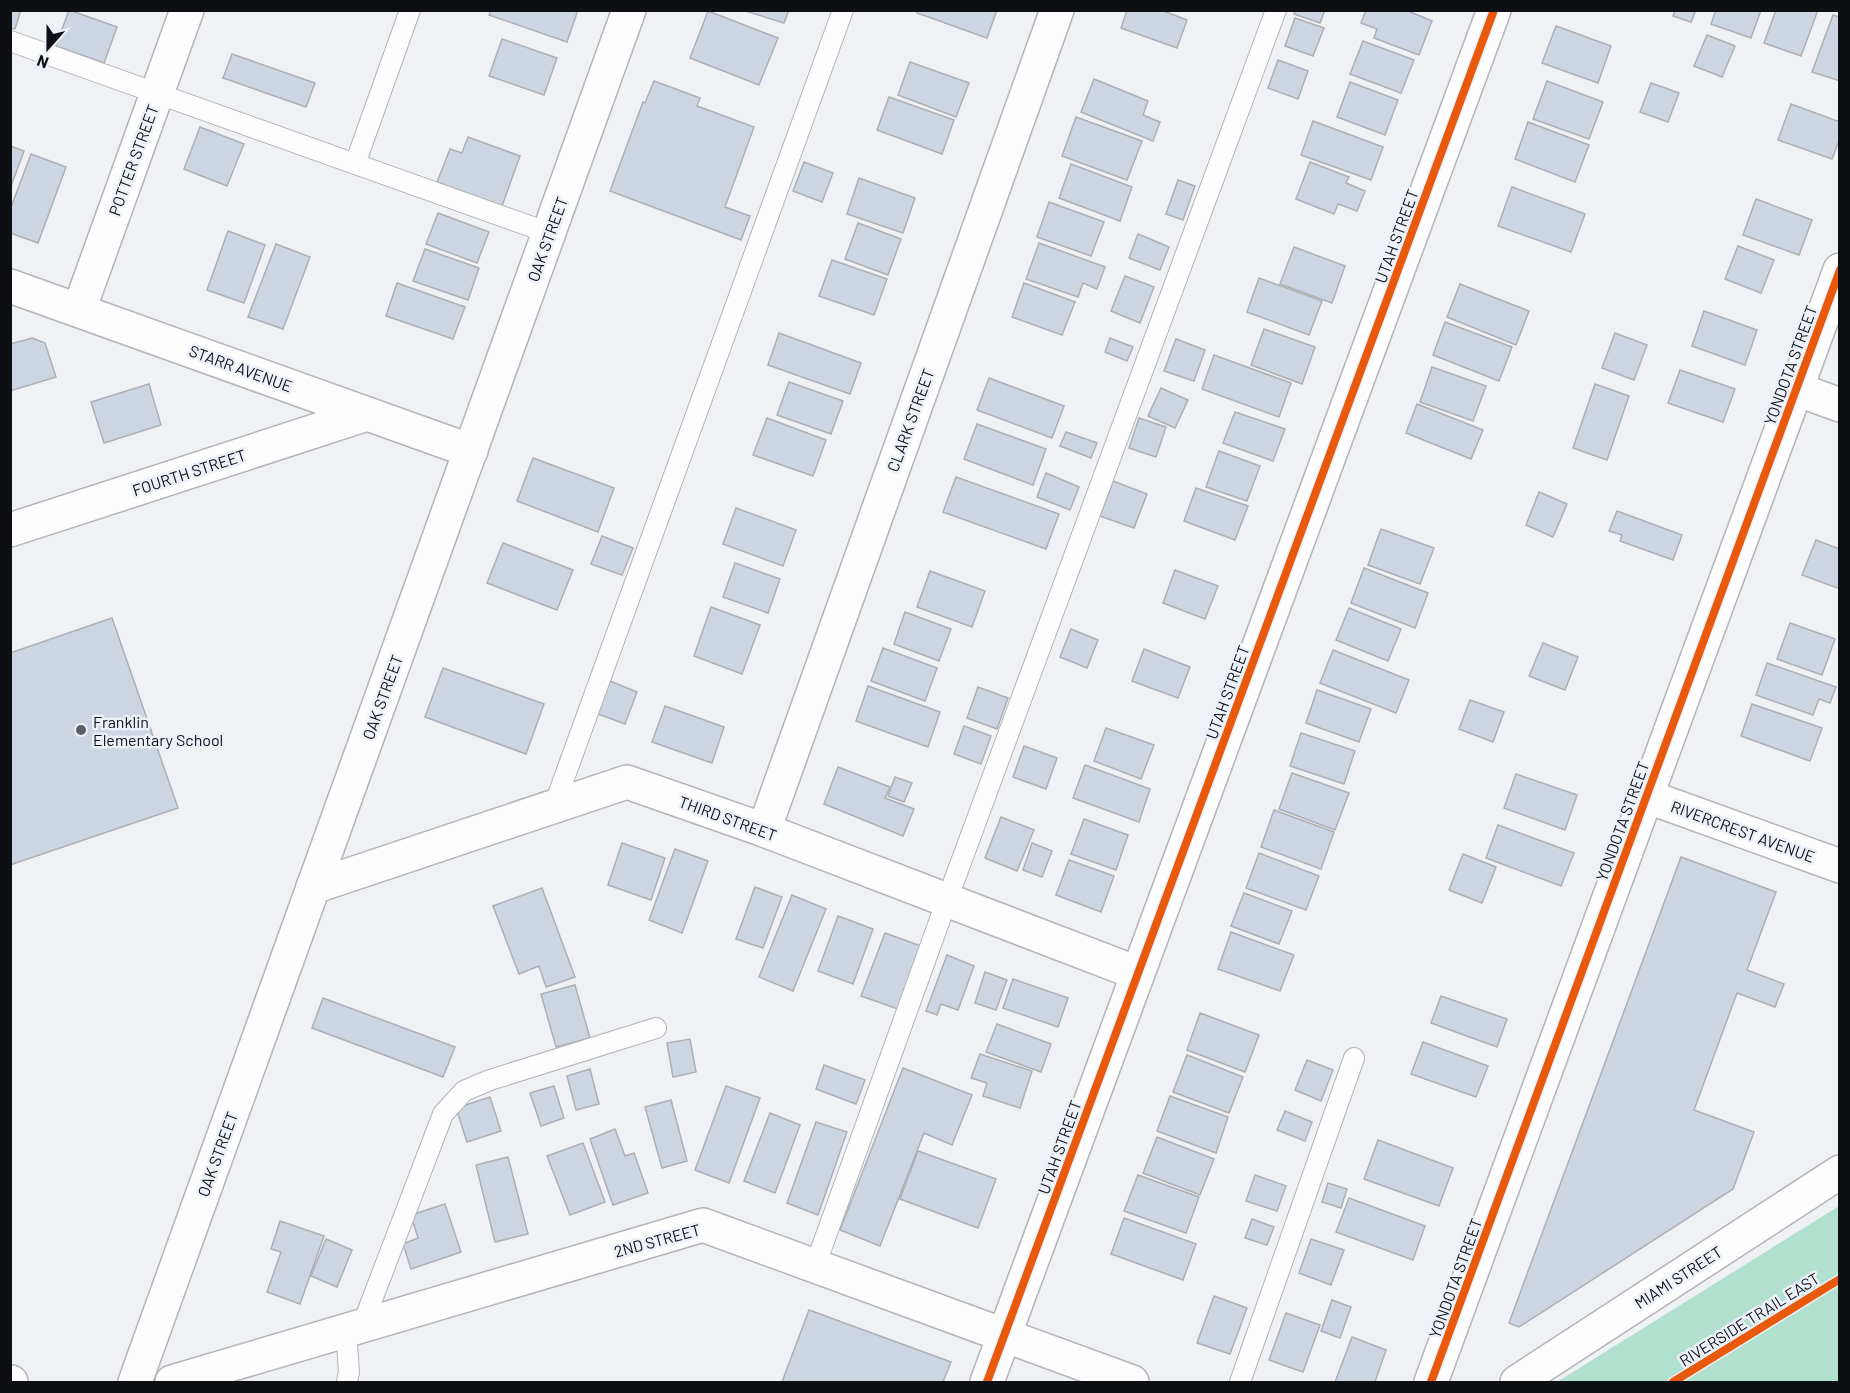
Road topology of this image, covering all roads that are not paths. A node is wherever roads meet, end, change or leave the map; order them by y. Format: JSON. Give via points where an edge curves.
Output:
{"nodes":[{"id":1,"x":187,"y":10,"type":"edge"},
{"id":2,"x":410,"y":10,"type":"edge"},
{"id":3,"x":629,"y":10,"type":"edge"},
{"id":4,"x":843,"y":10,"type":"edge"},
{"id":5,"x":1057,"y":10,"type":"edge"},
{"id":6,"x":1276,"y":10,"type":"edge"},
{"id":7,"x":1494,"y":10,"type":"edge"},
{"id":8,"x":10,"y":41,"type":"edge"},
{"id":9,"x":157,"y":93,"type":"junction"},
{"id":10,"x":355,"y":164,"type":"junction"},
{"id":11,"x":549,"y":233,"type":"junction"},
{"id":12,"x":1839,"y":270,"type":"edge"},
{"id":13,"x":10,"y":286,"type":"edge"},
{"id":14,"x":79,"y":310,"type":"junction"},
{"id":15,"x":1796,"y":389,"type":"junction"},
{"id":16,"x":1839,"y":405,"type":"edge"},
{"id":17,"x":367,"y":414,"type":"junction"},
{"id":18,"x":471,"y":451,"type":"junction"},
{"id":19,"x":10,"y":530,"type":"edge"},
{"id":20,"x":1646,"y":796,"type":"junction"},
{"id":21,"x":554,"y":806,"type":"junction"},
{"id":22,"x":764,"y":830,"type":"junction"},
{"id":23,"x":1839,"y":866,"type":"edge"},
{"id":24,"x":313,"y":887,"type":"junction"},
{"id":25,"x":947,"y":900,"type":"junction"},
{"id":26,"x":1137,"y":974,"type":"junction"},
{"id":27,"x":656,"y":1028,"type":"dead end"},
{"id":28,"x":1354,"y":1058,"type":"dead end"},
{"id":29,"x":1839,"y":1172,"type":"edge"},
{"id":30,"x":815,"y":1266,"type":"junction"},
{"id":31,"x":354,"y":1328,"type":"junction"},
{"id":32,"x":1004,"y":1336,"type":"junction"},
{"id":33,"x":135,"y":1383,"type":"edge"},
{"id":34,"x":172,"y":1383,"type":"edge"},
{"id":35,"x":347,"y":1383,"type":"edge"},
{"id":36,"x":987,"y":1383,"type":"edge"},
{"id":37,"x":1132,"y":1383,"type":"edge"},
{"id":38,"x":1240,"y":1383,"type":"edge"},
{"id":39,"x":1431,"y":1383,"type":"edge"},
{"id":40,"x":1517,"y":1383,"type":"edge"}],
"edges":[{"from":1,"to":9,"type":"street","name":"POTTER STREET"},
{"from":2,"to":10,"type":"lane"},
{"from":3,"to":11,"type":"street","name":"OAK STREET"},
{"from":4,"to":21,"type":"lane"},
{"from":5,"to":22,"type":"street","name":"CLARK STREET"},
{"from":6,"to":25,"type":"lane"},
{"from":7,"to":26,"type":"street","name":"UTAH STREET"},
{"from":8,"to":9,"type":"lane"},
{"from":9,"to":10,"type":"lane"},
{"from":9,"to":14,"type":"street","name":"POTTER STREET"},
{"from":10,"to":11,"type":"lane"},
{"from":11,"to":18,"type":"street","name":"OAK STREET"},
{"from":12,"to":15,"type":"street","name":"YONDOTA STREET"},
{"from":13,"to":14,"type":"street","name":"STARR AVENUE"},
{"from":14,"to":17,"type":"street","name":"STARR AVENUE"},
{"from":15,"to":16,"type":"street"},
{"from":15,"to":20,"type":"street","name":"YONDOTA STREET"},
{"from":17,"to":18,"type":"street","name":"STARR AVENUE"},
{"from":17,"to":19,"type":"street","name":"FOURTH STREET"},
{"from":18,"to":24,"type":"street","name":"OAK STREET"},
{"from":20,"to":23,"type":"street","name":"RIVERCREST AVENUE"},
{"from":20,"to":39,"type":"street","name":"YONDOTA STREET"},
{"from":21,"to":22,"type":"street","name":"THIRD STREET","via":[[627,782]]},
{"from":21,"to":24,"type":"street","name":"THIRD STREET"},
{"from":22,"to":25,"type":"street","name":"THIRD STREET"},
{"from":24,"to":33,"type":"street","name":"OAK STREET"},
{"from":25,"to":26,"type":"street","name":"THIRD STREET"},
{"from":25,"to":30,"type":"lane"},
{"from":26,"to":32,"type":"street","name":"UTAH STREET"},
{"from":27,"to":31,"type":"lane","via":[[464,1091],[443,1114]]},
{"from":28,"to":38,"type":"lane"},
{"from":29,"to":40,"type":"street","name":"MIAMI STREET"},
{"from":30,"to":31,"type":"street","name":"2ND STREET","via":[[703,1225]]},
{"from":30,"to":32,"type":"street","name":"2ND STREET"},
{"from":31,"to":34,"type":"street","name":"2ND STREET"},
{"from":31,"to":35,"type":"lane"},
{"from":32,"to":36,"type":"street","name":"UTAH STREET"},
{"from":32,"to":37,"type":"street","name":"2ND STREET"}]}
